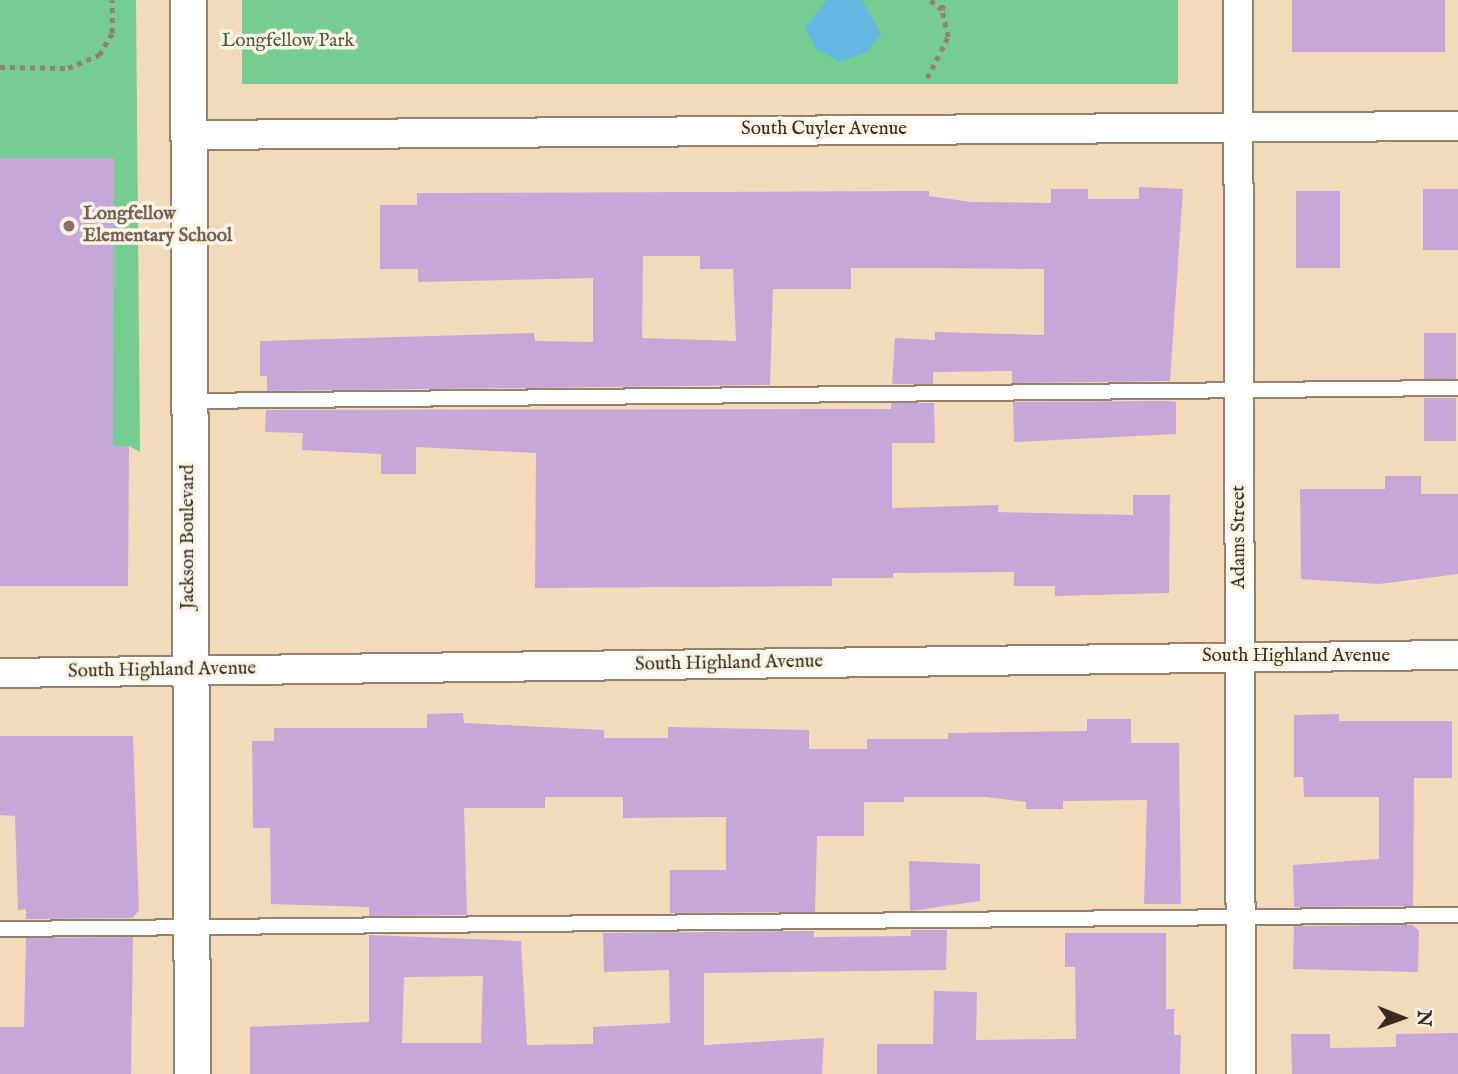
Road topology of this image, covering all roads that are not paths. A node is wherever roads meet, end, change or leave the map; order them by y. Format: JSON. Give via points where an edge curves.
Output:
{"nodes":[{"id":1,"x":188,"y":0,"type":"edge"},
{"id":2,"x":1238,"y":0,"type":"edge"},
{"id":3,"x":1458,"y":125,"type":"edge"},
{"id":4,"x":1238,"y":127,"type":"junction"},
{"id":5,"x":189,"y":135,"type":"junction"},
{"id":6,"x":1458,"y":388,"type":"edge"},
{"id":7,"x":1239,"y":390,"type":"junction"},
{"id":8,"x":189,"y":401,"type":"junction"},
{"id":9,"x":1458,"y":656,"type":"edge"},
{"id":10,"x":1240,"y":657,"type":"junction"},
{"id":11,"x":189,"y":671,"type":"junction"},
{"id":12,"x":0,"y":673,"type":"edge"},
{"id":13,"x":1458,"y":915,"type":"edge"},
{"id":14,"x":1240,"y":917,"type":"junction"},
{"id":15,"x":191,"y":927,"type":"junction"},
{"id":16,"x":0,"y":929,"type":"edge"},
{"id":17,"x":192,"y":1074,"type":"edge"},
{"id":18,"x":1241,"y":1074,"type":"edge"}],
"edges":[{"from":1,"to":5,"type":"street","name":"Jackson Boulevard"},
{"from":2,"to":4,"type":"street","name":"Adams Street"},
{"from":3,"to":4,"type":"street","name":"South Cuyler Avenue"},
{"from":4,"to":5,"type":"street","name":"South Cuyler Avenue"},
{"from":4,"to":7,"type":"street","name":"Adams Street"},
{"from":5,"to":8,"type":"street","name":"Jackson Boulevard"},
{"from":6,"to":7,"type":"lane"},
{"from":7,"to":8,"type":"lane"},
{"from":7,"to":10,"type":"street","name":"Adams Street"},
{"from":8,"to":11,"type":"street","name":"Jackson Boulevard"},
{"from":9,"to":10,"type":"street","name":"South Highland Avenue"},
{"from":10,"to":11,"type":"street","name":"South Highland Avenue"},
{"from":10,"to":14,"type":"street","name":"Adams Street"},
{"from":11,"to":12,"type":"street","name":"South Highland Avenue"},
{"from":11,"to":15,"type":"street","name":"Jackson Boulevard"},
{"from":13,"to":14,"type":"lane"},
{"from":14,"to":15,"type":"lane"},
{"from":14,"to":18,"type":"street","name":"Adams Street"},
{"from":15,"to":16,"type":"lane"},
{"from":15,"to":17,"type":"street","name":"Jackson Boulevard"}]}
